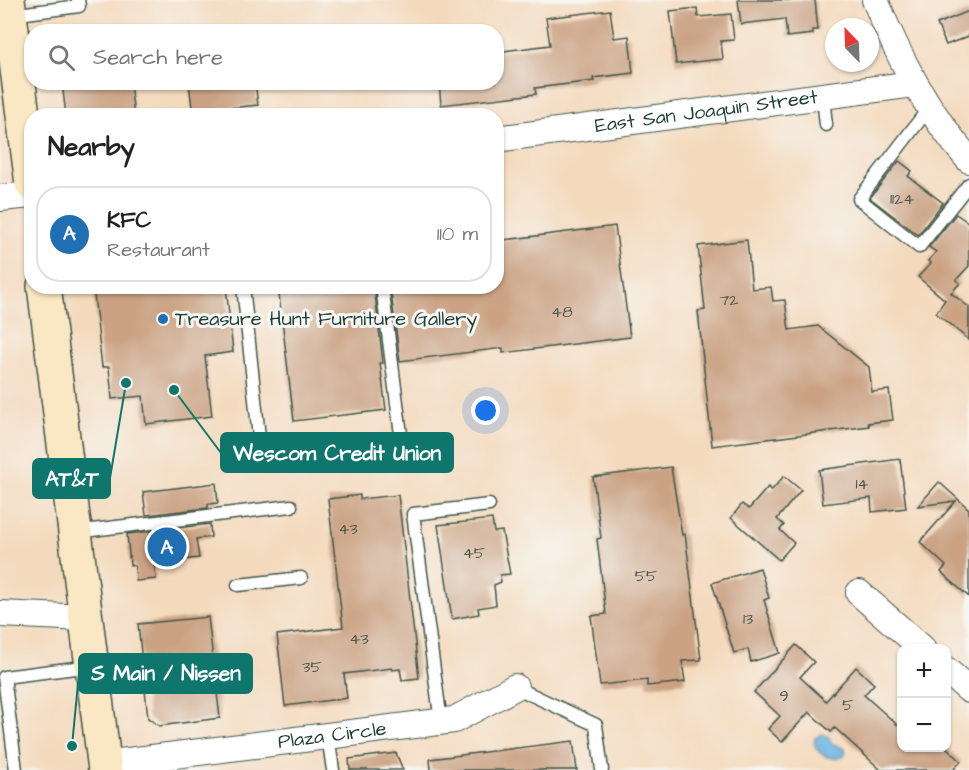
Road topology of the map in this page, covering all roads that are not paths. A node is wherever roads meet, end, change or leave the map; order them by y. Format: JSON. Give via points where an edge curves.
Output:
{"nodes":[{"id":1,"x":875,"y":0,"type":"edge"},
{"id":2,"x":80,"y":2,"type":"edge"},
{"id":3,"x":56,"y":5,"type":"edge"},
{"id":4,"x":9,"y":8,"type":"edge"},
{"id":5,"x":914,"y":84,"type":"junction"},
{"id":6,"x":823,"y":97,"type":"junction"},
{"id":7,"x":929,"y":108,"type":"junction"},
{"id":8,"x":24,"y":123,"type":"edge"},
{"id":9,"x":826,"y":124,"type":"dead end"},
{"id":10,"x":504,"y":138,"type":"edge"},
{"id":11,"x":969,"y":160,"type":"edge"},
{"id":12,"x":969,"y":184,"type":"edge"},
{"id":13,"x":24,"y":196,"type":"edge"},
{"id":14,"x":0,"y":198,"type":"edge"},
{"id":15,"x":45,"y":294,"type":"edge"},
{"id":16,"x":244,"y":294,"type":"edge"},
{"id":17,"x":383,"y":294,"type":"edge"},
{"id":18,"x":260,"y":447,"type":"dead end"},
{"id":19,"x":404,"y":458,"type":"dead end"},
{"id":20,"x":489,"y":505,"type":"dead end"},
{"id":21,"x":291,"y":506,"type":"dead end"},
{"id":22,"x":75,"y":532,"type":"junction"},
{"id":23,"x":301,"y":578,"type":"dead end"},
{"id":24,"x":238,"y":585,"type":"dead end"},
{"id":25,"x":859,"y":592,"type":"dead end"},
{"id":26,"x":0,"y":614,"type":"edge"},
{"id":27,"x":86,"y":618,"type":"junction"},
{"id":28,"x":918,"y":644,"type":"edge"},
{"id":29,"x":92,"y":666,"type":"junction"},
{"id":30,"x":951,"y":674,"type":"edge"},
{"id":31,"x":515,"y":687,"type":"joint"},
{"id":32,"x":969,"y":690,"type":"edge"},
{"id":33,"x":441,"y":722,"type":"junction"},
{"id":34,"x":328,"y":736,"type":"junction"},
{"id":35,"x":104,"y":767,"type":"edge"},
{"id":36,"x":16,"y":770,"type":"edge"},
{"id":37,"x":333,"y":770,"type":"edge"},
{"id":38,"x":602,"y":770,"type":"edge"}],
"edges":[{"from":1,"to":5,"type":"street"},
{"from":2,"to":3,"type":"lane"},
{"from":3,"to":4,"type":"lane"},
{"from":4,"to":8,"type":"main road"},
{"from":5,"to":6,"type":"street","name":"East San Joaquin Street"},
{"from":5,"to":7,"type":"street"},
{"from":6,"to":9,"type":"lane"},
{"from":6,"to":10,"type":"street","name":"East San Joaquin Street"},
{"from":7,"to":11,"type":"street"},
{"from":7,"to":12,"type":"lane","via":[[859,199],[919,247]]},
{"from":13,"to":14,"type":"street"},
{"from":15,"to":22,"type":"main road"},
{"from":16,"to":18,"type":"lane"},
{"from":17,"to":19,"type":"lane"},
{"from":20,"to":33,"type":"lane","via":[[413,514]]},
{"from":21,"to":22,"type":"lane"},
{"from":22,"to":27,"type":"main road"},
{"from":23,"to":24,"type":"lane"},
{"from":25,"to":28,"type":"street"},
{"from":26,"to":27,"type":"street"},
{"from":27,"to":29,"type":"main road"},
{"from":29,"to":35,"type":"main road"},
{"from":29,"to":36,"type":"lane","via":[[4,677]]},
{"from":30,"to":32,"type":"street"},
{"from":31,"to":33,"type":"street","name":"Plaza Circle","via":[[454,720]]},
{"from":31,"to":38,"type":"lane","via":[[596,725]]},
{"from":33,"to":34,"type":"street","name":"Plaza Circle"},
{"from":34,"to":35,"type":"street","name":"Plaza Circle"},
{"from":34,"to":37,"type":"lane"}]}
